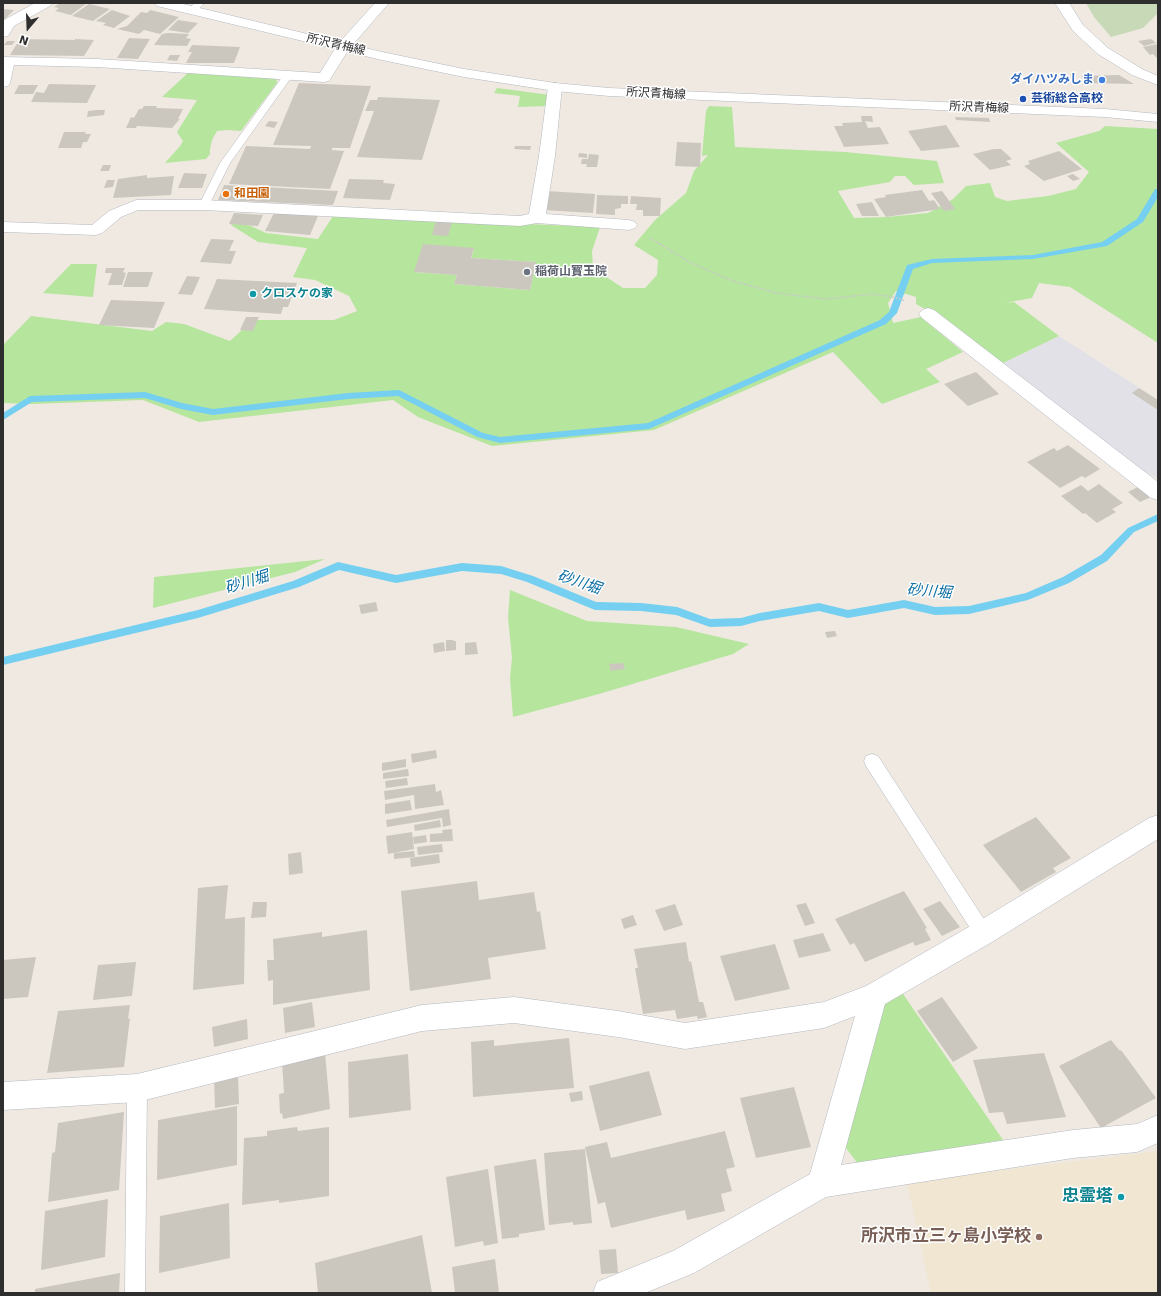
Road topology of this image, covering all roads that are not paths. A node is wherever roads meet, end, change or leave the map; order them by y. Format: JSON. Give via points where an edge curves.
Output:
{"nodes":[{"id":1,"x":44,"y":3,"type":"edge"},
{"id":2,"x":162,"y":3,"type":"edge"},
{"id":3,"x":382,"y":3,"type":"edge"},
{"id":4,"x":1062,"y":3,"type":"edge"},
{"id":5,"x":196,"y":7,"type":"edge"},
{"id":6,"x":3,"y":34,"type":"edge"},
{"id":7,"x":343,"y":47,"type":"junction"},
{"id":8,"x":6,"y":61,"type":"edge"},
{"id":9,"x":288,"y":75,"type":"junction"},
{"id":10,"x":1158,"y":81,"type":"edge"},
{"id":11,"x":3,"y":83,"type":"edge"},
{"id":12,"x":555,"y":87,"type":"junction"},
{"id":13,"x":1158,"y":118,"type":"edge"},
{"id":14,"x":204,"y":206,"type":"junction"},
{"id":15,"x":537,"y":218,"type":"junction"},
{"id":16,"x":629,"y":225,"type":"road end"},
{"id":17,"x":3,"y":227,"type":"edge"},
{"id":18,"x":928,"y":314,"type":"dead end"},
{"id":19,"x":1158,"y":493,"type":"edge"},
{"id":20,"x":872,"y":761,"type":"dead end"},
{"id":21,"x":1158,"y":826,"type":"edge"},
{"id":22,"x":983,"y":933,"type":"junction"},
{"id":23,"x":874,"y":996,"type":"junction"},
{"id":24,"x":138,"y":1088,"type":"junction"},
{"id":25,"x":3,"y":1096,"type":"edge"},
{"id":26,"x":1158,"y":1129,"type":"edge"},
{"id":27,"x":822,"y":1183,"type":"junction"},
{"id":28,"x":135,"y":1293,"type":"edge"},
{"id":29,"x":608,"y":1293,"type":"edge"}],
"edges":[{"from":1,"to":6,"type":"street","via":[[9,23]]},
{"from":2,"to":5,"type":"street","name":"所沢青梅線"},
{"from":3,"to":7,"type":"street"},
{"from":4,"to":10,"type":"street","via":[[1078,28],[1103,51],[1137,72]]},
{"from":5,"to":7,"type":"street","name":"所沢青梅線"},
{"from":7,"to":9,"type":"street","via":[[324,78]]},
{"from":7,"to":12,"type":"street","name":"所沢青梅線","via":[[464,73]]},
{"from":8,"to":9,"type":"street","via":[[97,63]]},
{"from":8,"to":11,"type":"street"},
{"from":9,"to":14,"type":"lane","via":[[225,163]]},
{"from":12,"to":13,"type":"street","name":"所沢青梅線","via":[[624,93],[1105,113]]},
{"from":12,"to":15,"type":"street"},
{"from":14,"to":15,"type":"street","via":[[520,221]]},
{"from":14,"to":17,"type":"street","via":[[136,205],[115,214],[96,230]]},
{"from":15,"to":16,"type":"street"},
{"from":18,"to":19,"type":"street"},
{"from":20,"to":22,"type":"lane"},
{"from":21,"to":22,"type":"street"},
{"from":22,"to":23,"type":"street"},
{"from":23,"to":24,"type":"street","via":[[824,1015],[685,1036],[514,1010],[422,1018]]},
{"from":23,"to":27,"type":"street"},
{"from":24,"to":25,"type":"street"},
{"from":24,"to":28,"type":"lane"},
{"from":26,"to":27,"type":"street","via":[[1137,1138],[1073,1144]]},
{"from":27,"to":29,"type":"street","via":[[683,1262]]}]}
